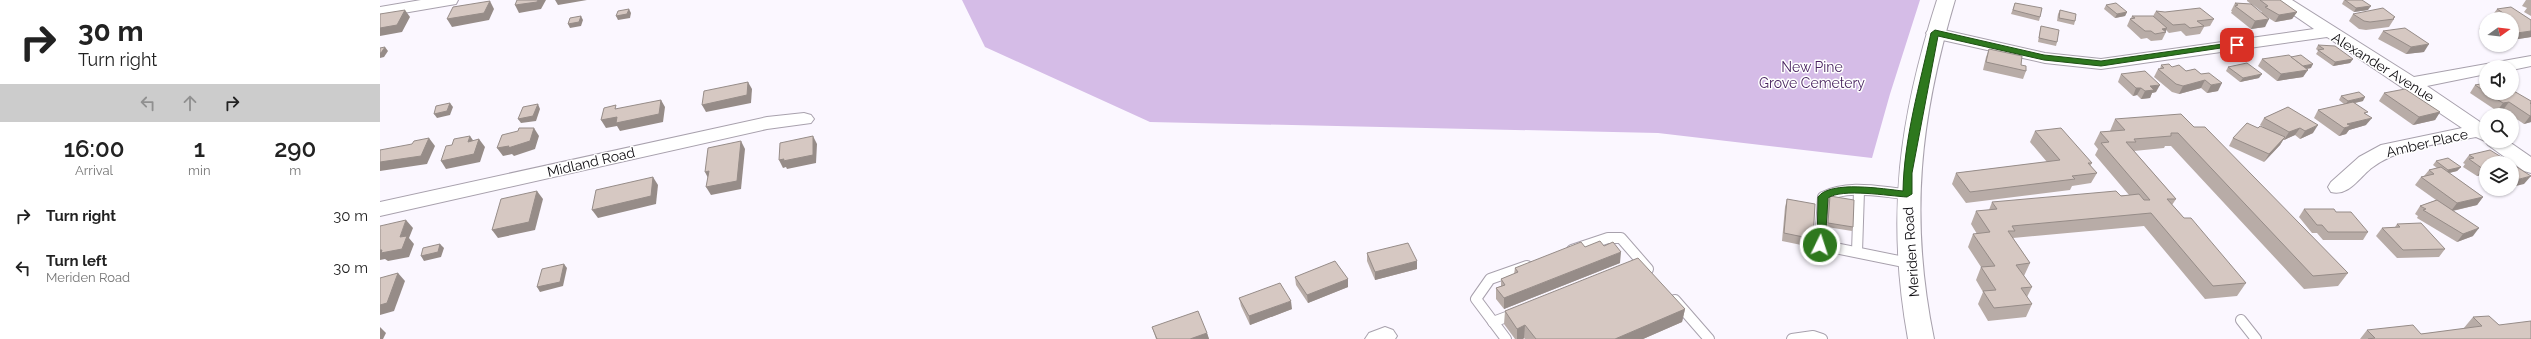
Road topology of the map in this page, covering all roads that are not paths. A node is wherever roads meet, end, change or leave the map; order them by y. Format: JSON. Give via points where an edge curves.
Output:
{"nodes":[{"id":1,"x":450,"y":0,"type":"edge"},
{"id":2,"x":1946,"y":0,"type":"edge"},
{"id":3,"x":2280,"y":0,"type":"edge"},
{"id":4,"x":380,"y":12,"type":"edge"},
{"id":5,"x":2328,"y":32,"type":"junction"},
{"id":6,"x":1935,"y":33,"type":"junction"},
{"id":7,"x":2531,"y":61,"type":"edge"},
{"id":8,"x":2519,"y":63,"type":"edge"},
{"id":9,"x":2479,"y":70,"type":"edge"},
{"id":10,"x":2411,"y":83,"type":"junction"},
{"id":11,"x":804,"y":119,"type":"dead end"},
{"id":12,"x":2479,"y":130,"type":"edge"},
{"id":13,"x":2479,"y":136,"type":"edge"},
{"id":14,"x":2505,"y":148,"type":"edge"},
{"id":15,"x":2531,"y":166,"type":"edge"},
{"id":16,"x":2338,"y":187,"type":"dead end"},
{"id":17,"x":1859,"y":191,"type":"junction"},
{"id":18,"x":1907,"y":194,"type":"junction"},
{"id":19,"x":380,"y":209,"type":"edge"},
{"id":20,"x":1857,"y":252,"type":"junction"},
{"id":21,"x":1564,"y":253,"type":"edge"},
{"id":22,"x":1542,"y":261,"type":"edge"},
{"id":23,"x":1909,"y":263,"type":"junction"},
{"id":24,"x":1644,"y":265,"type":"junction"},
{"id":25,"x":1630,"y":270,"type":"edge"},
{"id":26,"x":1654,"y":276,"type":"edge"},
{"id":27,"x":1669,"y":293,"type":"edge"},
{"id":28,"x":1529,"y":308,"type":"edge"},
{"id":29,"x":2241,"y":320,"type":"dead end"},
{"id":30,"x":1493,"y":322,"type":"junction"},
{"id":31,"x":1506,"y":339,"type":"edge"},
{"id":32,"x":1709,"y":339,"type":"edge"},
{"id":33,"x":1792,"y":339,"type":"edge"},
{"id":34,"x":1822,"y":339,"type":"edge"},
{"id":35,"x":1921,"y":339,"type":"edge"},
{"id":36,"x":2256,"y":339,"type":"edge"}],
"edges":[{"from":1,"to":4,"type":"street"},
{"from":2,"to":6,"type":"main road","name":"Meriden Road"},
{"from":3,"to":5,"type":"street","name":"Alexander Avenue"},
{"from":5,"to":6,"type":"street","via":[[2101,64],[2044,58]]},
{"from":5,"to":10,"type":"street","name":"Alexander Avenue"},
{"from":6,"to":18,"type":"main road","name":"Meriden Road","via":[[1908,167]]},
{"from":7,"to":8,"type":"street"},
{"from":9,"to":10,"type":"street"},
{"from":10,"to":12,"type":"street","name":"Alexander Avenue"},
{"from":11,"to":19,"type":"street","name":"Midland Road","via":[[767,123]]},
{"from":13,"to":16,"type":"street","name":"Amber Place","via":[[2388,149],[2366,162]]},
{"from":14,"to":15,"type":"street","name":"Alexander Avenue"},
{"from":17,"to":18,"type":"lane"},
{"from":17,"to":20,"type":"lane"},
{"from":17,"to":20,"type":"lane","via":[[1838,191],[1823,197],[1820,245]]},
{"from":18,"to":23,"type":"main road","name":"Meriden Road"},
{"from":20,"to":23,"type":"lane"},
{"from":21,"to":24,"type":"lane","via":[[1608,238],[1621,238]]},
{"from":22,"to":30,"type":"lane","via":[[1490,279],[1476,299]]},
{"from":23,"to":35,"type":"main road","name":"Meriden Road","via":[[1915,315]]},
{"from":24,"to":25,"type":"lane"},
{"from":24,"to":26,"type":"lane"},
{"from":27,"to":32,"type":"lane"},
{"from":28,"to":30,"type":"lane"},
{"from":29,"to":36,"type":"lane"},
{"from":30,"to":31,"type":"lane"},
{"from":33,"to":34,"type":"lane","via":[[1813,336]]}]}
